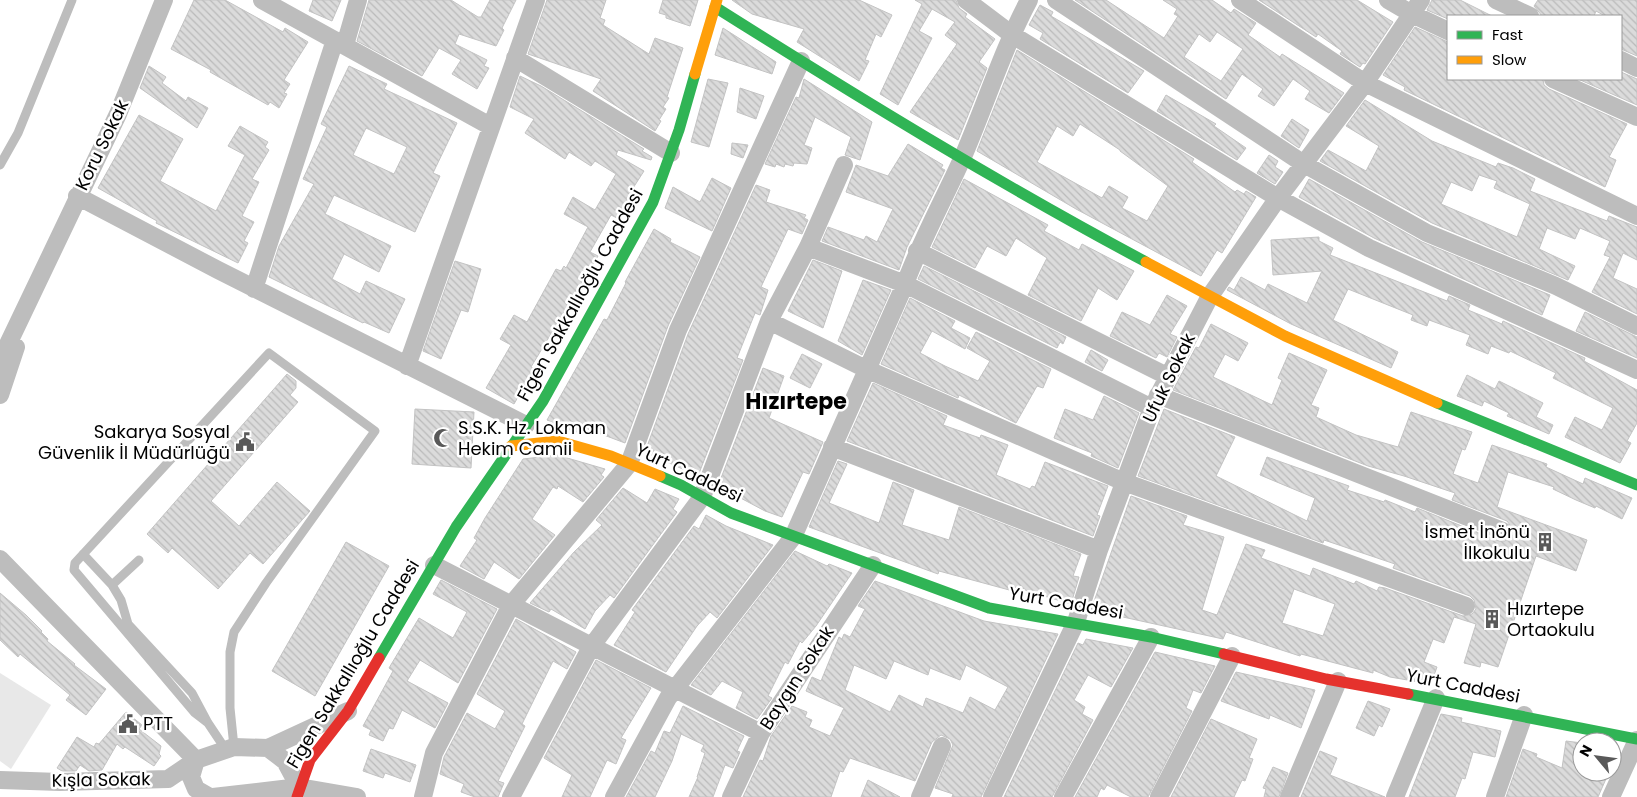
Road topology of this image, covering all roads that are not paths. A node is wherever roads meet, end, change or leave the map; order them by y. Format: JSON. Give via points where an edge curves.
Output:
{"nodes":[{"id":1,"x":72,"y":0,"type":"edge"},
{"id":2,"x":164,"y":0,"type":"edge"},
{"id":3,"x":262,"y":0,"type":"edge"},
{"id":4,"x":358,"y":0,"type":"edge"},
{"id":5,"x":536,"y":0,"type":"edge"},
{"id":6,"x":966,"y":0,"type":"edge"},
{"id":7,"x":1029,"y":0,"type":"edge"},
{"id":8,"x":1056,"y":0,"type":"edge"},
{"id":9,"x":1240,"y":0,"type":"edge"},
{"id":10,"x":1388,"y":0,"type":"edge"},
{"id":11,"x":1496,"y":0,"type":"edge"},
{"id":12,"x":716,"y":4,"type":"edge"},
{"id":13,"x":1417,"y":7,"type":"edge"},
{"id":14,"x":1528,"y":15,"type":"edge"},
{"id":15,"x":1447,"y":30,"type":"edge"},
{"id":16,"x":1011,"y":34,"type":"junction"},
{"id":17,"x":340,"y":42,"type":"junction"},
{"id":18,"x":515,"y":58,"type":"junction"},
{"id":19,"x":1622,"y":60,"type":"edge"},
{"id":20,"x":801,"y":61,"type":"junction"},
{"id":21,"x":1637,"y":68,"type":"edge"},
{"id":22,"x":1555,"y":80,"type":"edge"},
{"id":23,"x":1365,"y":83,"type":"junction"},
{"id":24,"x":1637,"y":118,"type":"edge"},
{"id":25,"x":490,"y":126,"type":"junction"},
{"id":26,"x":671,"y":153,"type":"junction"},
{"id":27,"x":962,"y":159,"type":"junction"},
{"id":28,"x":1304,"y":164,"type":"junction"},
{"id":29,"x":0,"y":165,"type":"edge"},
{"id":30,"x":844,"y":165,"type":"dead end"},
{"id":31,"x":77,"y":196,"type":"junction"},
{"id":32,"x":1278,"y":198,"type":"junction"},
{"id":33,"x":1637,"y":216,"type":"edge"},
{"id":34,"x":808,"y":246,"type":"junction"},
{"id":35,"x":917,"y":251,"type":"junction"},
{"id":36,"x":905,"y":284,"type":"junction"},
{"id":37,"x":35,"y":288,"type":"junction"},
{"id":38,"x":254,"y":289,"type":"junction"},
{"id":39,"x":1210,"y":296,"type":"junction"},
{"id":40,"x":769,"y":321,"type":"junction"},
{"id":41,"x":1637,"y":326,"type":"edge"},
{"id":42,"x":0,"y":361,"type":"edge"},
{"id":43,"x":407,"y":366,"type":"junction"},
{"id":44,"x":866,"y":369,"type":"junction"},
{"id":45,"x":1637,"y":370,"type":"edge"},
{"id":46,"x":1168,"y":378,"type":"junction"},
{"id":47,"x":0,"y":395,"type":"edge"},
{"id":48,"x":1155,"y":401,"type":"junction"},
{"id":49,"x":526,"y":426,"type":"junction"},
{"id":50,"x":511,"y":446,"type":"junction"},
{"id":51,"x":832,"y":446,"type":"junction"},
{"id":52,"x":630,"y":464,"type":"junction"},
{"id":53,"x":1124,"y":482,"type":"junction"},
{"id":54,"x":1637,"y":485,"type":"edge"},
{"id":55,"x":702,"y":497,"type":"junction"},
{"id":56,"x":1503,"y":531,"type":"dead end"},
{"id":57,"x":792,"y":537,"type":"junction"},
{"id":58,"x":1099,"y":550,"type":"junction"},
{"id":59,"x":83,"y":554,"type":"junction"},
{"id":60,"x":0,"y":558,"type":"edge"},
{"id":61,"x":139,"y":560,"type":"dead end"},
{"id":62,"x":434,"y":565,"type":"junction"},
{"id":63,"x":873,"y":565,"type":"junction"},
{"id":64,"x":112,"y":585,"type":"junction"},
{"id":65,"x":511,"y":605,"type":"junction"},
{"id":66,"x":1466,"y":606,"type":"dead end"},
{"id":67,"x":1076,"y":622,"type":"junction"},
{"id":68,"x":1151,"y":637,"type":"junction"},
{"id":69,"x":591,"y":647,"type":"junction"},
{"id":70,"x":1232,"y":656,"type":"junction"},
{"id":71,"x":1338,"y":681,"type":"junction"},
{"id":72,"x":675,"y":689,"type":"junction"},
{"id":73,"x":1436,"y":698,"type":"junction"},
{"id":74,"x":348,"y":711,"type":"junction"},
{"id":75,"x":1524,"y":715,"type":"junction"},
{"id":76,"x":208,"y":723,"type":"junction"},
{"id":77,"x":761,"y":733,"type":"junction"},
{"id":78,"x":1637,"y":739,"type":"edge"},
{"id":79,"x":942,"y":746,"type":"dead end"},
{"id":80,"x":230,"y":748,"type":"junction"},
{"id":81,"x":268,"y":748,"type":"junction"},
{"id":82,"x":196,"y":760,"type":"junction"},
{"id":83,"x":0,"y":780,"type":"edge"},
{"id":84,"x":298,"y":792,"type":"edge"},
{"id":85,"x":212,"y":797,"type":"edge"},
{"id":86,"x":357,"y":797,"type":"edge"},
{"id":87,"x":423,"y":797,"type":"edge"},
{"id":88,"x":511,"y":797,"type":"edge"},
{"id":89,"x":614,"y":797,"type":"edge"},
{"id":90,"x":731,"y":797,"type":"edge"},
{"id":91,"x":920,"y":797,"type":"edge"},
{"id":92,"x":992,"y":797,"type":"edge"},
{"id":93,"x":1063,"y":797,"type":"edge"},
{"id":94,"x":1159,"y":797,"type":"edge"},
{"id":95,"x":1289,"y":797,"type":"edge"},
{"id":96,"x":1395,"y":797,"type":"edge"},
{"id":97,"x":1495,"y":797,"type":"edge"},
{"id":98,"x":1611,"y":797,"type":"edge"}],
"edges":[{"from":1,"to":29,"type":"lane","via":[[18,133]]},
{"from":2,"to":31,"type":"street","name":"Koru Sokak","via":[[118,114]]},
{"from":3,"to":17,"type":"street"},
{"from":4,"to":17,"type":"street"},
{"from":5,"to":18,"type":"street"},
{"from":6,"to":16,"type":"street"},
{"from":7,"to":16,"type":"street"},
{"from":8,"to":28,"type":"street"},
{"from":9,"to":23,"type":"street"},
{"from":10,"to":13,"type":"street"},
{"from":11,"to":14,"type":"street"},
{"from":12,"to":20,"type":"street"},
{"from":12,"to":26,"type":"street","name":"Figen Sakkallıoğlu Caddesi"},
{"from":13,"to":15,"type":"street"},
{"from":13,"to":23,"type":"street","name":"Ufuk Sokak"},
{"from":16,"to":27,"type":"street"},
{"from":16,"to":32,"type":"street"},
{"from":17,"to":25,"type":"street"},
{"from":17,"to":38,"type":"street"},
{"from":18,"to":25,"type":"street"},
{"from":18,"to":26,"type":"street"},
{"from":19,"to":21,"type":"street"},
{"from":20,"to":27,"type":"street"},
{"from":20,"to":52,"type":"street","via":[[678,330]]},
{"from":22,"to":24,"type":"street"},
{"from":23,"to":28,"type":"street","name":"Ufuk Sokak"},
{"from":23,"to":33,"type":"street"},
{"from":25,"to":43,"type":"street"},
{"from":26,"to":49,"type":"street","name":"Figen Sakkallıoğlu Caddesi","via":[[653,202],[543,402]]},
{"from":27,"to":35,"type":"street"},
{"from":27,"to":39,"type":"street","via":[[1069,221]]},
{"from":28,"to":32,"type":"street","name":"Ufuk Sokak"},
{"from":28,"to":41,"type":"street","via":[[1427,234],[1556,286]]},
{"from":30,"to":34,"type":"street"},
{"from":31,"to":37,"type":"street","name":"Koru Sokak"},
{"from":31,"to":38,"type":"street"},
{"from":32,"to":39,"type":"street","name":"Ufuk Sokak"},
{"from":32,"to":45,"type":"street","via":[[1369,248]]},
{"from":34,"to":36,"type":"street"},
{"from":34,"to":40,"type":"street"},
{"from":35,"to":36,"type":"street"},
{"from":35,"to":46,"type":"street"},
{"from":36,"to":44,"type":"street"},
{"from":36,"to":48,"type":"street"},
{"from":37,"to":42,"type":"street"},
{"from":37,"to":47,"type":"street"},
{"from":38,"to":43,"type":"street"},
{"from":39,"to":46,"type":"street","name":"Ufuk Sokak"},
{"from":39,"to":54,"type":"street","via":[[1285,336],[1395,385]]},
{"from":40,"to":44,"type":"street"},
{"from":40,"to":55,"type":"street"},
{"from":43,"to":49,"type":"street"},
{"from":44,"to":51,"type":"street"},
{"from":44,"to":53,"type":"street"},
{"from":46,"to":48,"type":"street","name":"Ufuk Sokak"},
{"from":48,"to":53,"type":"street","name":"Ufuk Sokak"},
{"from":48,"to":56,"type":"street"},
{"from":49,"to":50,"type":"street","name":"Figen Sakkallıoğlu Caddesi"},
{"from":50,"to":52,"type":"street","name":"Yurt Caddesi","via":[[558,441]]},
{"from":50,"to":62,"type":"street","name":"Figen Sakkallıoğlu Caddesi"},
{"from":51,"to":57,"type":"street"},
{"from":51,"to":58,"type":"street"},
{"from":52,"to":55,"type":"street","name":"Yurt Caddesi"},
{"from":52,"to":65,"type":"street"},
{"from":53,"to":58,"type":"street","name":"Ufuk Sokak"},
{"from":53,"to":66,"type":"street"},
{"from":55,"to":57,"type":"street","name":"Yurt Caddesi","via":[[731,513]]},
{"from":55,"to":69,"type":"street"},
{"from":57,"to":63,"type":"street","name":"Yurt Caddesi"},
{"from":57,"to":72,"type":"street"},
{"from":58,"to":67,"type":"street","name":"Ufuk Sokak"},
{"from":59,"to":64,"type":"lane"},
{"from":59,"to":76,"type":"lane","via":[[74,570],[194,713]]},
{"from":59,"to":80,"type":"lane","via":[[269,353],[375,431],[234,632],[230,652]]},
{"from":60,"to":82,"type":"street"},
{"from":61,"to":64,"type":"lane"},
{"from":62,"to":65,"type":"street"},
{"from":62,"to":74,"type":"street","name":"Figen Sakkallıoğlu Caddesi"},
{"from":63,"to":67,"type":"street","name":"Yurt Caddesi","via":[[989,608]]},
{"from":63,"to":77,"type":"street","name":"Baygın Sokak"},
{"from":64,"to":76,"type":"lane","via":[[121,600],[128,624],[192,693]]},
{"from":65,"to":69,"type":"street"},
{"from":65,"to":87,"type":"street","via":[[434,752]]},
{"from":67,"to":68,"type":"street","name":"Yurt Caddesi"},
{"from":67,"to":92,"type":"street","name":"Ufuk Sokak"},
{"from":68,"to":70,"type":"street","name":"Yurt Caddesi"},
{"from":68,"to":93,"type":"street"},
{"from":69,"to":72,"type":"street"},
{"from":69,"to":88,"type":"street"},
{"from":70,"to":71,"type":"street","name":"Yurt Caddesi"},
{"from":70,"to":94,"type":"street"},
{"from":71,"to":73,"type":"street","name":"Yurt Caddesi"},
{"from":71,"to":95,"type":"street"},
{"from":72,"to":77,"type":"street"},
{"from":72,"to":89,"type":"street"},
{"from":73,"to":75,"type":"street","name":"Yurt Caddesi"},
{"from":73,"to":96,"type":"street"},
{"from":74,"to":81,"type":"street"},
{"from":74,"to":84,"type":"street","name":"Figen Sakkallıoğlu Caddesi","via":[[310,760]]},
{"from":75,"to":78,"type":"street","name":"Yurt Caddesi"},
{"from":75,"to":97,"type":"street"},
{"from":76,"to":80,"type":"lane"},
{"from":77,"to":90,"type":"street","name":"Baygın Sokak"},
{"from":78,"to":98,"type":"street"},
{"from":79,"to":91,"type":"street"},
{"from":80,"to":81,"type":"street"},
{"from":80,"to":82,"type":"street","name":"Kışla Sokak"},
{"from":81,"to":84,"type":"street","via":[[285,761]]},
{"from":82,"to":83,"type":"street","name":"Kışla Sokak","via":[[168,779]]},
{"from":82,"to":85,"type":"street","via":[[191,777],[196,789]]},
{"from":84,"to":85,"type":"street"},
{"from":84,"to":86,"type":"street"}]}
